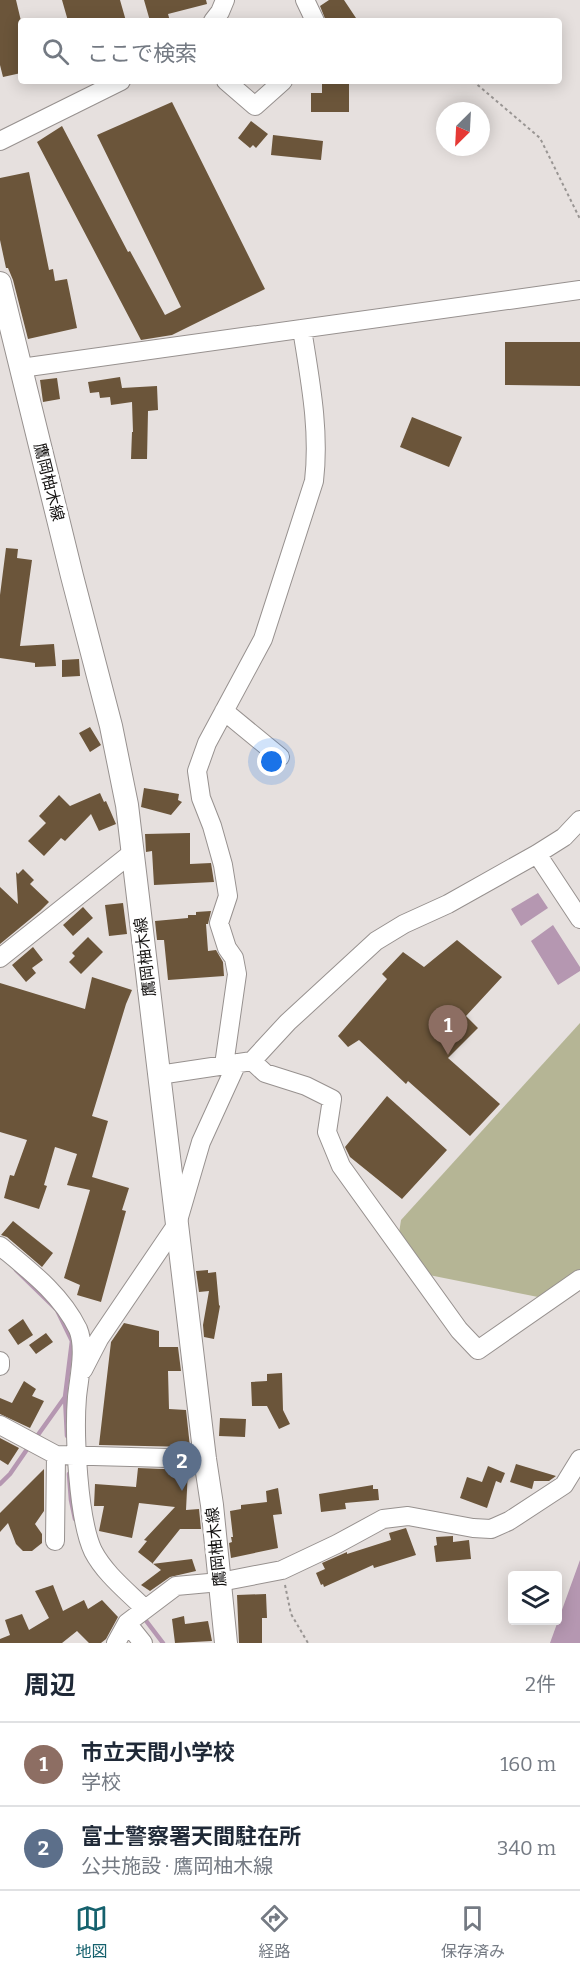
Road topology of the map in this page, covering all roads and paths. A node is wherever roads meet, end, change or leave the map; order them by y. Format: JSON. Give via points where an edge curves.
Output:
{"nodes":[{"id":1,"x":225,"y":0,"type":"edge"},
{"id":2,"x":305,"y":0,"type":"edge"},
{"id":3,"x":215,"y":18,"type":"edge"},
{"id":4,"x":314,"y":18,"type":"edge"},
{"id":5,"x":115,"y":84,"type":"edge"},
{"id":6,"x":229,"y":84,"type":"edge"},
{"id":7,"x":280,"y":84,"type":"edge"},
{"id":8,"x":477,"y":84,"type":"edge"},
{"id":9,"x":0,"y":141,"type":"edge"},
{"id":10,"x":580,"y":219,"type":"edge"},
{"id":11,"x":0,"y":283,"type":"edge"},
{"id":12,"x":580,"y":290,"type":"edge"},
{"id":13,"x":302,"y":329,"type":"junction"},
{"id":14,"x":21,"y":368,"type":"junction"},
{"id":15,"x":224,"y":711,"type":"junction"},
{"id":16,"x":280,"y":757,"type":"dead end"},
{"id":17,"x":580,"y":820,"type":"edge"},
{"id":18,"x":133,"y":852,"type":"junction"},
{"id":19,"x":537,"y":854,"type":"junction"},
{"id":20,"x":580,"y":919,"type":"edge"},
{"id":21,"x":0,"y":958,"type":"edge"},
{"id":22,"x":238,"y":1063,"type":"junction"},
{"id":23,"x":159,"y":1076,"type":"junction"},
{"id":24,"x":177,"y":1224,"type":"junction"},
{"id":25,"x":0,"y":1246,"type":"edge"},
{"id":26,"x":580,"y":1278,"type":"edge"},
{"id":27,"x":0,"y":1361,"type":"edge"},
{"id":28,"x":0,"y":1366,"type":"edge"},
{"id":29,"x":78,"y":1379,"type":"junction"},
{"id":30,"x":0,"y":1425,"type":"edge"},
{"id":31,"x":56,"y":1455,"type":"junction"},
{"id":32,"x":78,"y":1456,"type":"junction"},
{"id":33,"x":205,"y":1459,"type":"junction"},
{"id":34,"x":580,"y":1459,"type":"edge"},
{"id":35,"x":55,"y":1541,"type":"dead end"},
{"id":36,"x":282,"y":1570,"type":"junction"},
{"id":37,"x":220,"y":1582,"type":"junction"},
{"id":38,"x":145,"y":1609,"type":"junction"},
{"id":39,"x":127,"y":1623,"type":"junction"},
{"id":40,"x":116,"y":1643,"type":"edge"},
{"id":41,"x":143,"y":1643,"type":"edge"},
{"id":42,"x":226,"y":1643,"type":"edge"},
{"id":43,"x":308,"y":1643,"type":"edge"}],
"edges":[{"from":1,"to":3,"type":"street"},
{"from":2,"to":4,"type":"street"},
{"from":5,"to":9,"type":"street"},
{"from":6,"to":7,"type":"street","via":[[255,106]]},
{"from":8,"to":10,"type":"path","via":[[540,138]]},
{"from":11,"to":14,"type":"main road","name":"鷹岡柚木線"},
{"from":12,"to":13,"type":"street"},
{"from":13,"to":14,"type":"street"},
{"from":13,"to":15,"type":"street","via":[[316,419],[314,481],[262,639]]},
{"from":14,"to":18,"type":"main road","name":"鷹岡柚木線","via":[[117,753]]},
{"from":15,"to":16,"type":"street"},
{"from":15,"to":22,"type":"street","via":[[197,771],[228,896],[219,924],[237,974]]},
{"from":17,"to":19,"type":"street","via":[[564,837]]},
{"from":18,"to":21,"type":"street"},
{"from":18,"to":23,"type":"main road","name":"鷹岡柚木線"},
{"from":19,"to":20,"type":"street"},
{"from":19,"to":22,"type":"street","via":[[376,941]]},
{"from":22,"to":23,"type":"street"},
{"from":22,"to":24,"type":"street","via":[[201,1142]]},
{"from":22,"to":26,"type":"street","via":[[332,1099],[327,1132],[341,1166],[459,1330],[478,1350]]},
{"from":23,"to":24,"type":"main road","name":"鷹岡柚木線"},
{"from":24,"to":29,"type":"street","via":[[99,1339]]},
{"from":24,"to":33,"type":"main road","name":"鷹岡柚木線"},
{"from":25,"to":29,"type":"street","via":[[46,1286],[68,1312],[79,1331]]},
{"from":27,"to":28,"type":"street"},
{"from":29,"to":32,"type":"street"},
{"from":30,"to":31,"type":"street"},
{"from":31,"to":32,"type":"street"},
{"from":31,"to":35,"type":"street"},
{"from":32,"to":33,"type":"street"},
{"from":32,"to":38,"type":"street","via":[[84,1517],[93,1550],[113,1578]]},
{"from":33,"to":37,"type":"main road","name":"鷹岡柚木線"},
{"from":34,"to":36,"type":"street","via":[[564,1485],[491,1529],[408,1516],[383,1519]]},
{"from":36,"to":37,"type":"street"},
{"from":36,"to":43,"type":"path","via":[[291,1614]]},
{"from":37,"to":38,"type":"street","via":[[176,1586]]},
{"from":37,"to":42,"type":"main road","name":"鷹岡柚木線"},
{"from":38,"to":39,"type":"street"},
{"from":39,"to":40,"type":"street"},
{"from":39,"to":41,"type":"street"}]}
